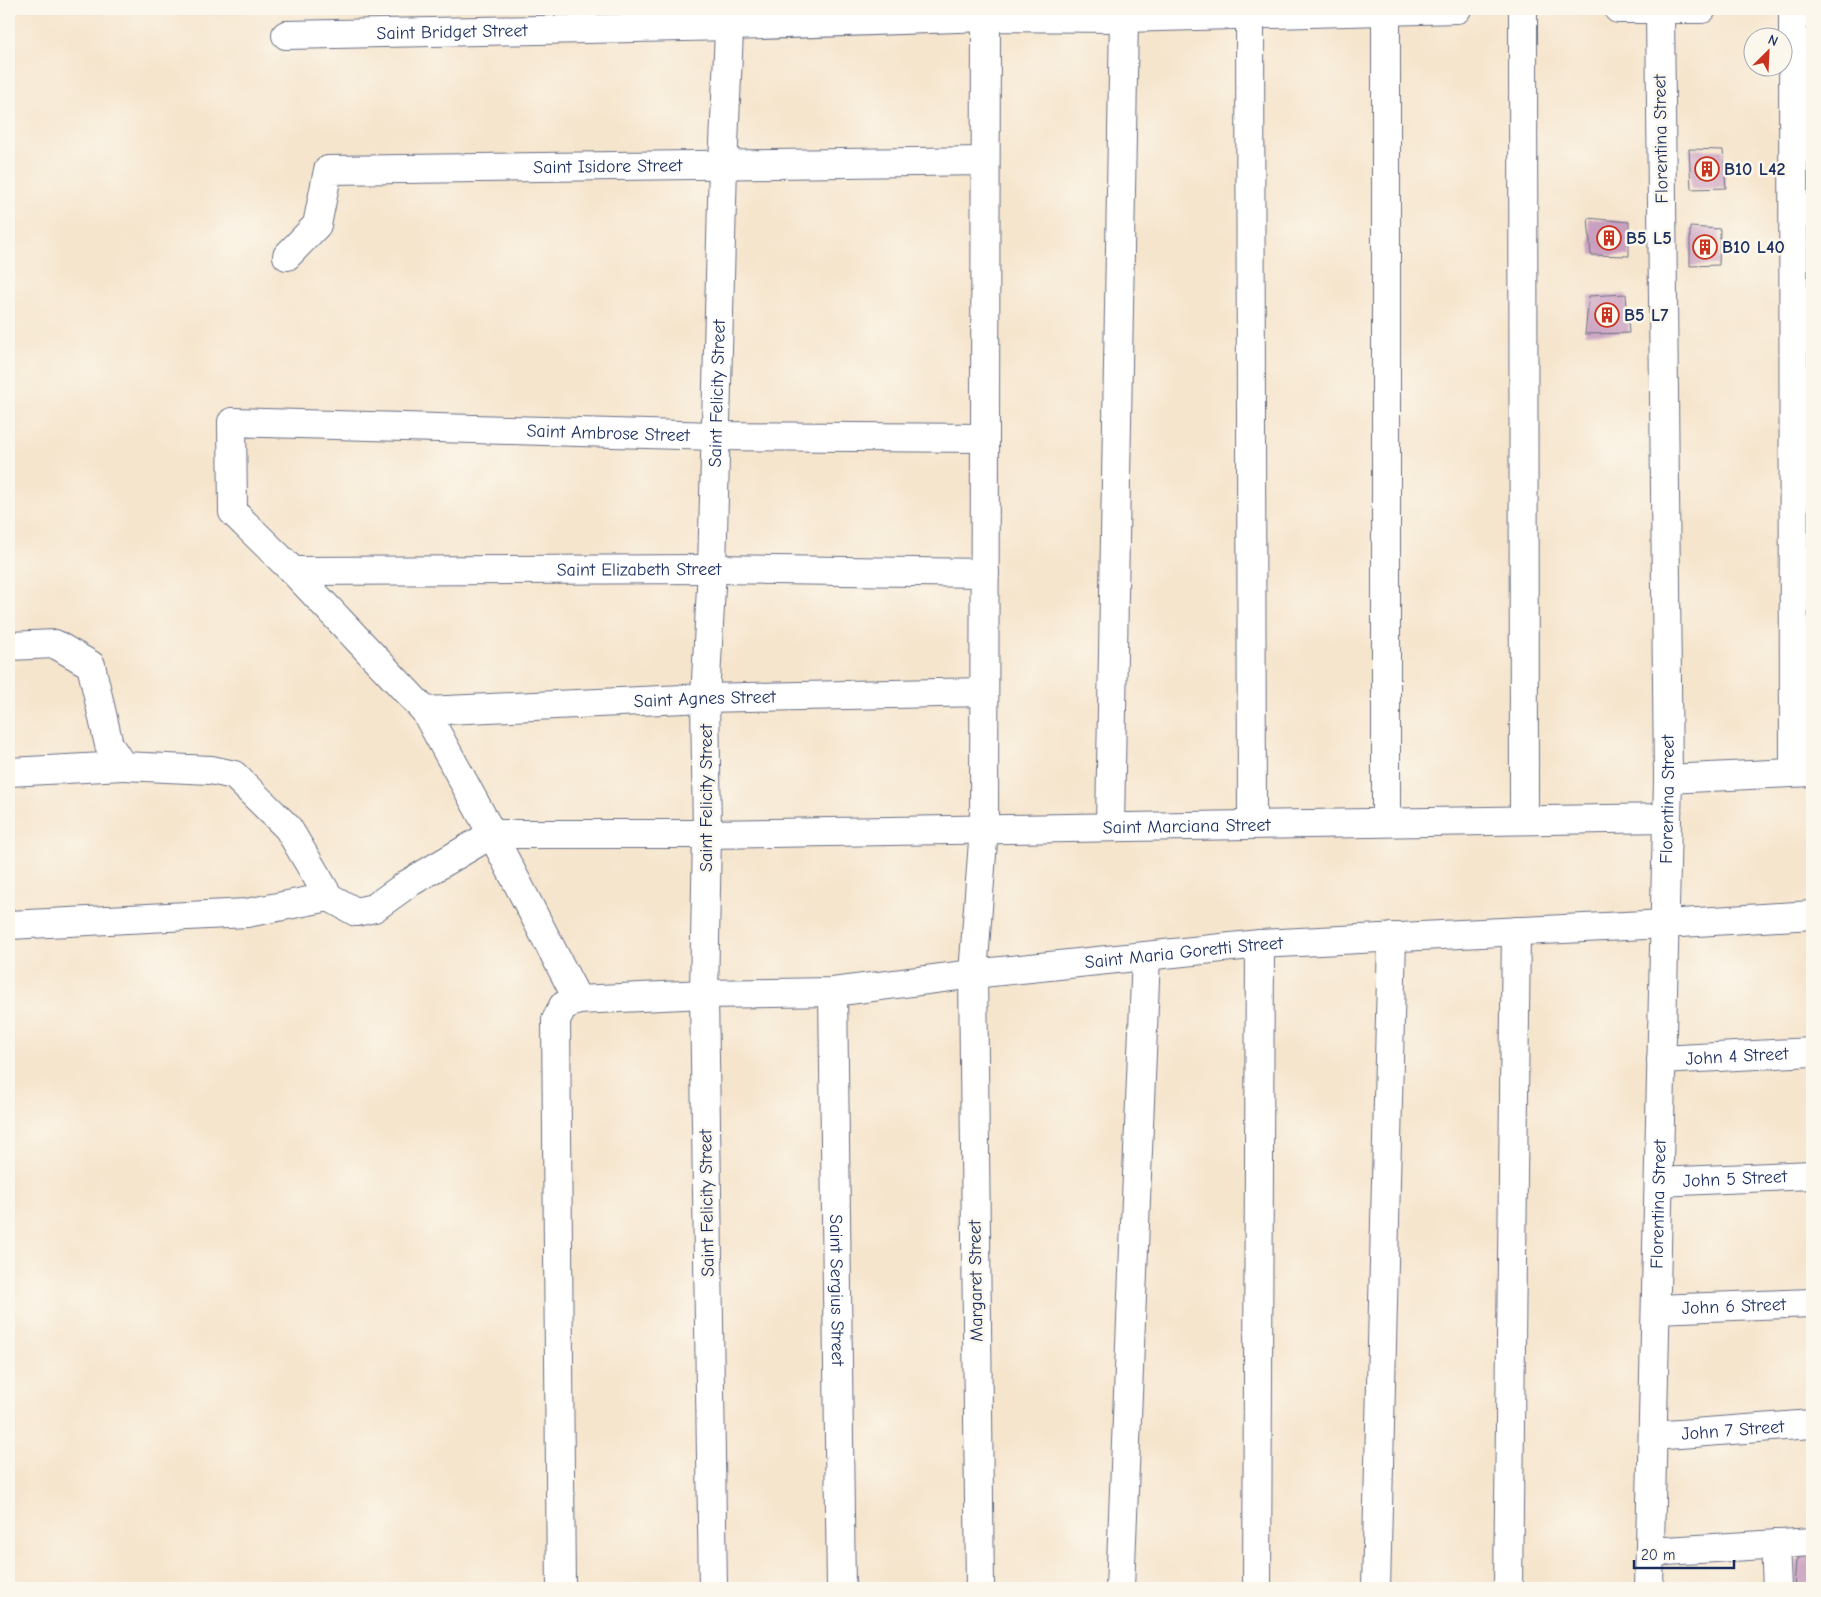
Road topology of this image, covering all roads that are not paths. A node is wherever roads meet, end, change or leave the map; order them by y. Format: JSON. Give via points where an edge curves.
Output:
{"nodes":[{"id":1,"x":1457,"y":9,"type":"edge"},
{"id":2,"x":1523,"y":9,"type":"edge"},
{"id":3,"x":1618,"y":9,"type":"edge"},
{"id":4,"x":1660,"y":9,"type":"edge"},
{"id":5,"x":1702,"y":9,"type":"edge"},
{"id":6,"x":1793,"y":9,"type":"edge"},
{"id":7,"x":1386,"y":11,"type":"junction"},
{"id":8,"x":1250,"y":15,"type":"junction"},
{"id":9,"x":731,"y":17,"type":"edge"},
{"id":10,"x":986,"y":17,"type":"junction"},
{"id":11,"x":1124,"y":18,"type":"junction"},
{"id":12,"x":286,"y":35,"type":"dead end"},
{"id":13,"x":985,"y":161,"type":"junction"},
{"id":14,"x":722,"y":166,"type":"junction"},
{"id":15,"x":287,"y":256,"type":"dead end"},
{"id":16,"x":715,"y":436,"type":"junction"},
{"id":17,"x":985,"y":438,"type":"junction"},
{"id":18,"x":712,"y":569,"type":"junction"},
{"id":19,"x":293,"y":571,"type":"junction"},
{"id":20,"x":984,"y":573,"type":"junction"},
{"id":21,"x":9,"y":646,"type":"edge"},
{"id":22,"x":984,"y":692,"type":"junction"},
{"id":23,"x":705,"y":698,"type":"junction"},
{"id":24,"x":425,"y":711,"type":"junction"},
{"id":25,"x":123,"y":766,"type":"junction"},
{"id":26,"x":9,"y":772,"type":"edge"},
{"id":27,"x":1803,"y":772,"type":"edge"},
{"id":28,"x":1668,"y":779,"type":"junction"},
{"id":29,"x":1667,"y":818,"type":"junction"},
{"id":30,"x":1524,"y":820,"type":"junction"},
{"id":31,"x":1386,"y":822,"type":"junction"},
{"id":32,"x":1252,"y":824,"type":"junction"},
{"id":33,"x":1110,"y":826,"type":"junction"},
{"id":34,"x":984,"y":828,"type":"junction"},
{"id":35,"x":492,"y":834,"type":"junction"},
{"id":36,"x":707,"y":834,"type":"junction"},
{"id":37,"x":329,"y":897,"type":"junction"},
{"id":38,"x":1812,"y":916,"type":"edge"},
{"id":39,"x":1665,"y":924,"type":"junction"},
{"id":40,"x":9,"y":925,"type":"edge"},
{"id":41,"x":1516,"y":931,"type":"junction"},
{"id":42,"x":1392,"y":937,"type":"junction"},
{"id":43,"x":1260,"y":944,"type":"junction"},
{"id":44,"x":1146,"y":956,"type":"junction"},
{"id":45,"x":973,"y":974,"type":"junction"},
{"id":46,"x":833,"y":992,"type":"junction"},
{"id":47,"x":704,"y":994,"type":"junction"},
{"id":48,"x":578,"y":1000,"type":"junction"},
{"id":49,"x":1812,"y":1052,"type":"edge"},
{"id":50,"x":1661,"y":1060,"type":"junction"},
{"id":51,"x":1812,"y":1175,"type":"edge"},
{"id":52,"x":1659,"y":1182,"type":"junction"},
{"id":53,"x":1812,"y":1304,"type":"edge"},
{"id":54,"x":1656,"y":1309,"type":"junction"},
{"id":55,"x":1812,"y":1424,"type":"edge"},
{"id":56,"x":1653,"y":1436,"type":"junction"},
{"id":57,"x":1812,"y":1542,"type":"edge"},
{"id":58,"x":1775,"y":1544,"type":"junction"},
{"id":59,"x":1650,"y":1552,"type":"junction"},
{"id":60,"x":562,"y":1588,"type":"edge"},
{"id":61,"x":712,"y":1588,"type":"edge"},
{"id":62,"x":840,"y":1588,"type":"edge"},
{"id":63,"x":980,"y":1588,"type":"edge"},
{"id":64,"x":1120,"y":1588,"type":"edge"},
{"id":65,"x":1257,"y":1588,"type":"edge"},
{"id":66,"x":1376,"y":1588,"type":"edge"},
{"id":67,"x":1508,"y":1588,"type":"edge"},
{"id":68,"x":1649,"y":1588,"type":"edge"},
{"id":69,"x":1776,"y":1588,"type":"edge"}],
"edges":[{"from":1,"to":7,"type":"street","name":"Saint Bridget Street"},
{"from":2,"to":30,"type":"street"},
{"from":3,"to":4,"type":"street"},
{"from":4,"to":5,"type":"street"},
{"from":4,"to":28,"type":"street","name":"Florentina Street"},
{"from":6,"to":27,"type":"street"},
{"from":7,"to":8,"type":"street","name":"Saint Bridget Street"},
{"from":7,"to":31,"type":"street"},
{"from":8,"to":11,"type":"street","name":"Saint Bridget Street"},
{"from":8,"to":32,"type":"street"},
{"from":9,"to":10,"type":"street","name":"Saint Bridget Street"},
{"from":9,"to":12,"type":"street","name":"Saint Bridget Street"},
{"from":9,"to":14,"type":"street","name":"Saint Felicity Street"},
{"from":10,"to":11,"type":"street","name":"Saint Bridget Street"},
{"from":10,"to":13,"type":"street","name":"Margaret Street"},
{"from":11,"to":33,"type":"street"},
{"from":13,"to":14,"type":"street","name":"Saint Isidore Street"},
{"from":13,"to":17,"type":"street","name":"Margaret Street"},
{"from":14,"to":15,"type":"street","name":"Saint Isidore Street","via":[[328,170],[318,225]]},
{"from":14,"to":16,"type":"street","name":"Saint Felicity Street"},
{"from":16,"to":17,"type":"street","name":"Saint Ambrose Street"},
{"from":16,"to":18,"type":"street","name":"Saint Felicity Street"},
{"from":16,"to":19,"type":"street","name":"Saint Ambrose Street","via":[[232,422],[233,512]]},
{"from":17,"to":20,"type":"street","name":"Margaret Street"},
{"from":18,"to":19,"type":"street","name":"Saint Elizabeth Street"},
{"from":18,"to":20,"type":"street","name":"Saint Elizabeth Street"},
{"from":18,"to":23,"type":"street","name":"Saint Felicity Street"},
{"from":19,"to":24,"type":"street"},
{"from":20,"to":22,"type":"street","name":"Margaret Street"},
{"from":21,"to":25,"type":"street","via":[[55,644],[91,665],[109,745]]},
{"from":22,"to":23,"type":"street","name":"Saint Agnes Street"},
{"from":22,"to":34,"type":"street","name":"Margaret Street"},
{"from":23,"to":24,"type":"street","name":"Saint Agnes Street"},
{"from":23,"to":36,"type":"street","name":"Saint Felicity Street"},
{"from":24,"to":35,"type":"street"},
{"from":25,"to":26,"type":"street"},
{"from":25,"to":37,"type":"street","via":[[211,770],[234,775],[288,828]]},
{"from":27,"to":28,"type":"street"},
{"from":28,"to":29,"type":"street","name":"Florentina Street"},
{"from":29,"to":30,"type":"street","name":"Saint Marciana Street"},
{"from":29,"to":39,"type":"street","name":"Florentina Street"},
{"from":30,"to":31,"type":"street","name":"Saint Marciana Street"},
{"from":31,"to":32,"type":"street","name":"Saint Marciana Street"},
{"from":32,"to":33,"type":"street","name":"Saint Marciana Street"},
{"from":33,"to":34,"type":"street","name":"Saint Marciana Street"},
{"from":34,"to":36,"type":"street","name":"Saint Marciana Street"},
{"from":34,"to":45,"type":"street","name":"Margaret Street"},
{"from":35,"to":36,"type":"street","name":"Saint Marciana Street"},
{"from":35,"to":37,"type":"street","via":[[409,883],[374,908],[356,912]]},
{"from":35,"to":48,"type":"street"},
{"from":36,"to":47,"type":"street","name":"Saint Felicity Street"},
{"from":37,"to":40,"type":"street","via":[[247,913]]},
{"from":38,"to":39,"type":"street","name":"Saint Maria Goretti Street"},
{"from":39,"to":41,"type":"street","name":"Saint Maria Goretti Street"},
{"from":39,"to":50,"type":"street","name":"Florentina Street"},
{"from":41,"to":42,"type":"street","name":"Saint Maria Goretti Street"},
{"from":41,"to":67,"type":"street"},
{"from":42,"to":43,"type":"street","name":"Saint Maria Goretti Street"},
{"from":42,"to":66,"type":"street"},
{"from":43,"to":44,"type":"street","name":"Saint Maria Goretti Street"},
{"from":43,"to":65,"type":"street"},
{"from":44,"to":45,"type":"street","name":"Saint Maria Goretti Street"},
{"from":44,"to":64,"type":"street"},
{"from":45,"to":46,"type":"street","name":"Saint Maria Goretti Street"},
{"from":45,"to":63,"type":"street","name":"Margaret Street"},
{"from":46,"to":47,"type":"street","name":"Saint Maria Goretti Street"},
{"from":46,"to":62,"type":"street","name":"Saint Sergius Street"},
{"from":47,"to":48,"type":"street","name":"Saint Maria Goretti Street"},
{"from":47,"to":61,"type":"street","name":"Saint Felicity Street"},
{"from":48,"to":60,"type":"street","via":[[564,1006],[556,1020]]},
{"from":49,"to":50,"type":"street","name":"John 4 Street"},
{"from":50,"to":52,"type":"street","name":"Florentina Street"},
{"from":51,"to":52,"type":"street","name":"John 5 Street"},
{"from":52,"to":54,"type":"street","name":"Florentina Street"},
{"from":53,"to":54,"type":"street","name":"John 6 Street"},
{"from":54,"to":56,"type":"street","name":"Florentina Street"},
{"from":55,"to":56,"type":"street","name":"John 7 Street"},
{"from":56,"to":59,"type":"street","name":"Florentina Street"},
{"from":57,"to":58,"type":"street"},
{"from":58,"to":59,"type":"street"},
{"from":58,"to":69,"type":"street"},
{"from":59,"to":68,"type":"street","name":"Florentina Street"}]}
